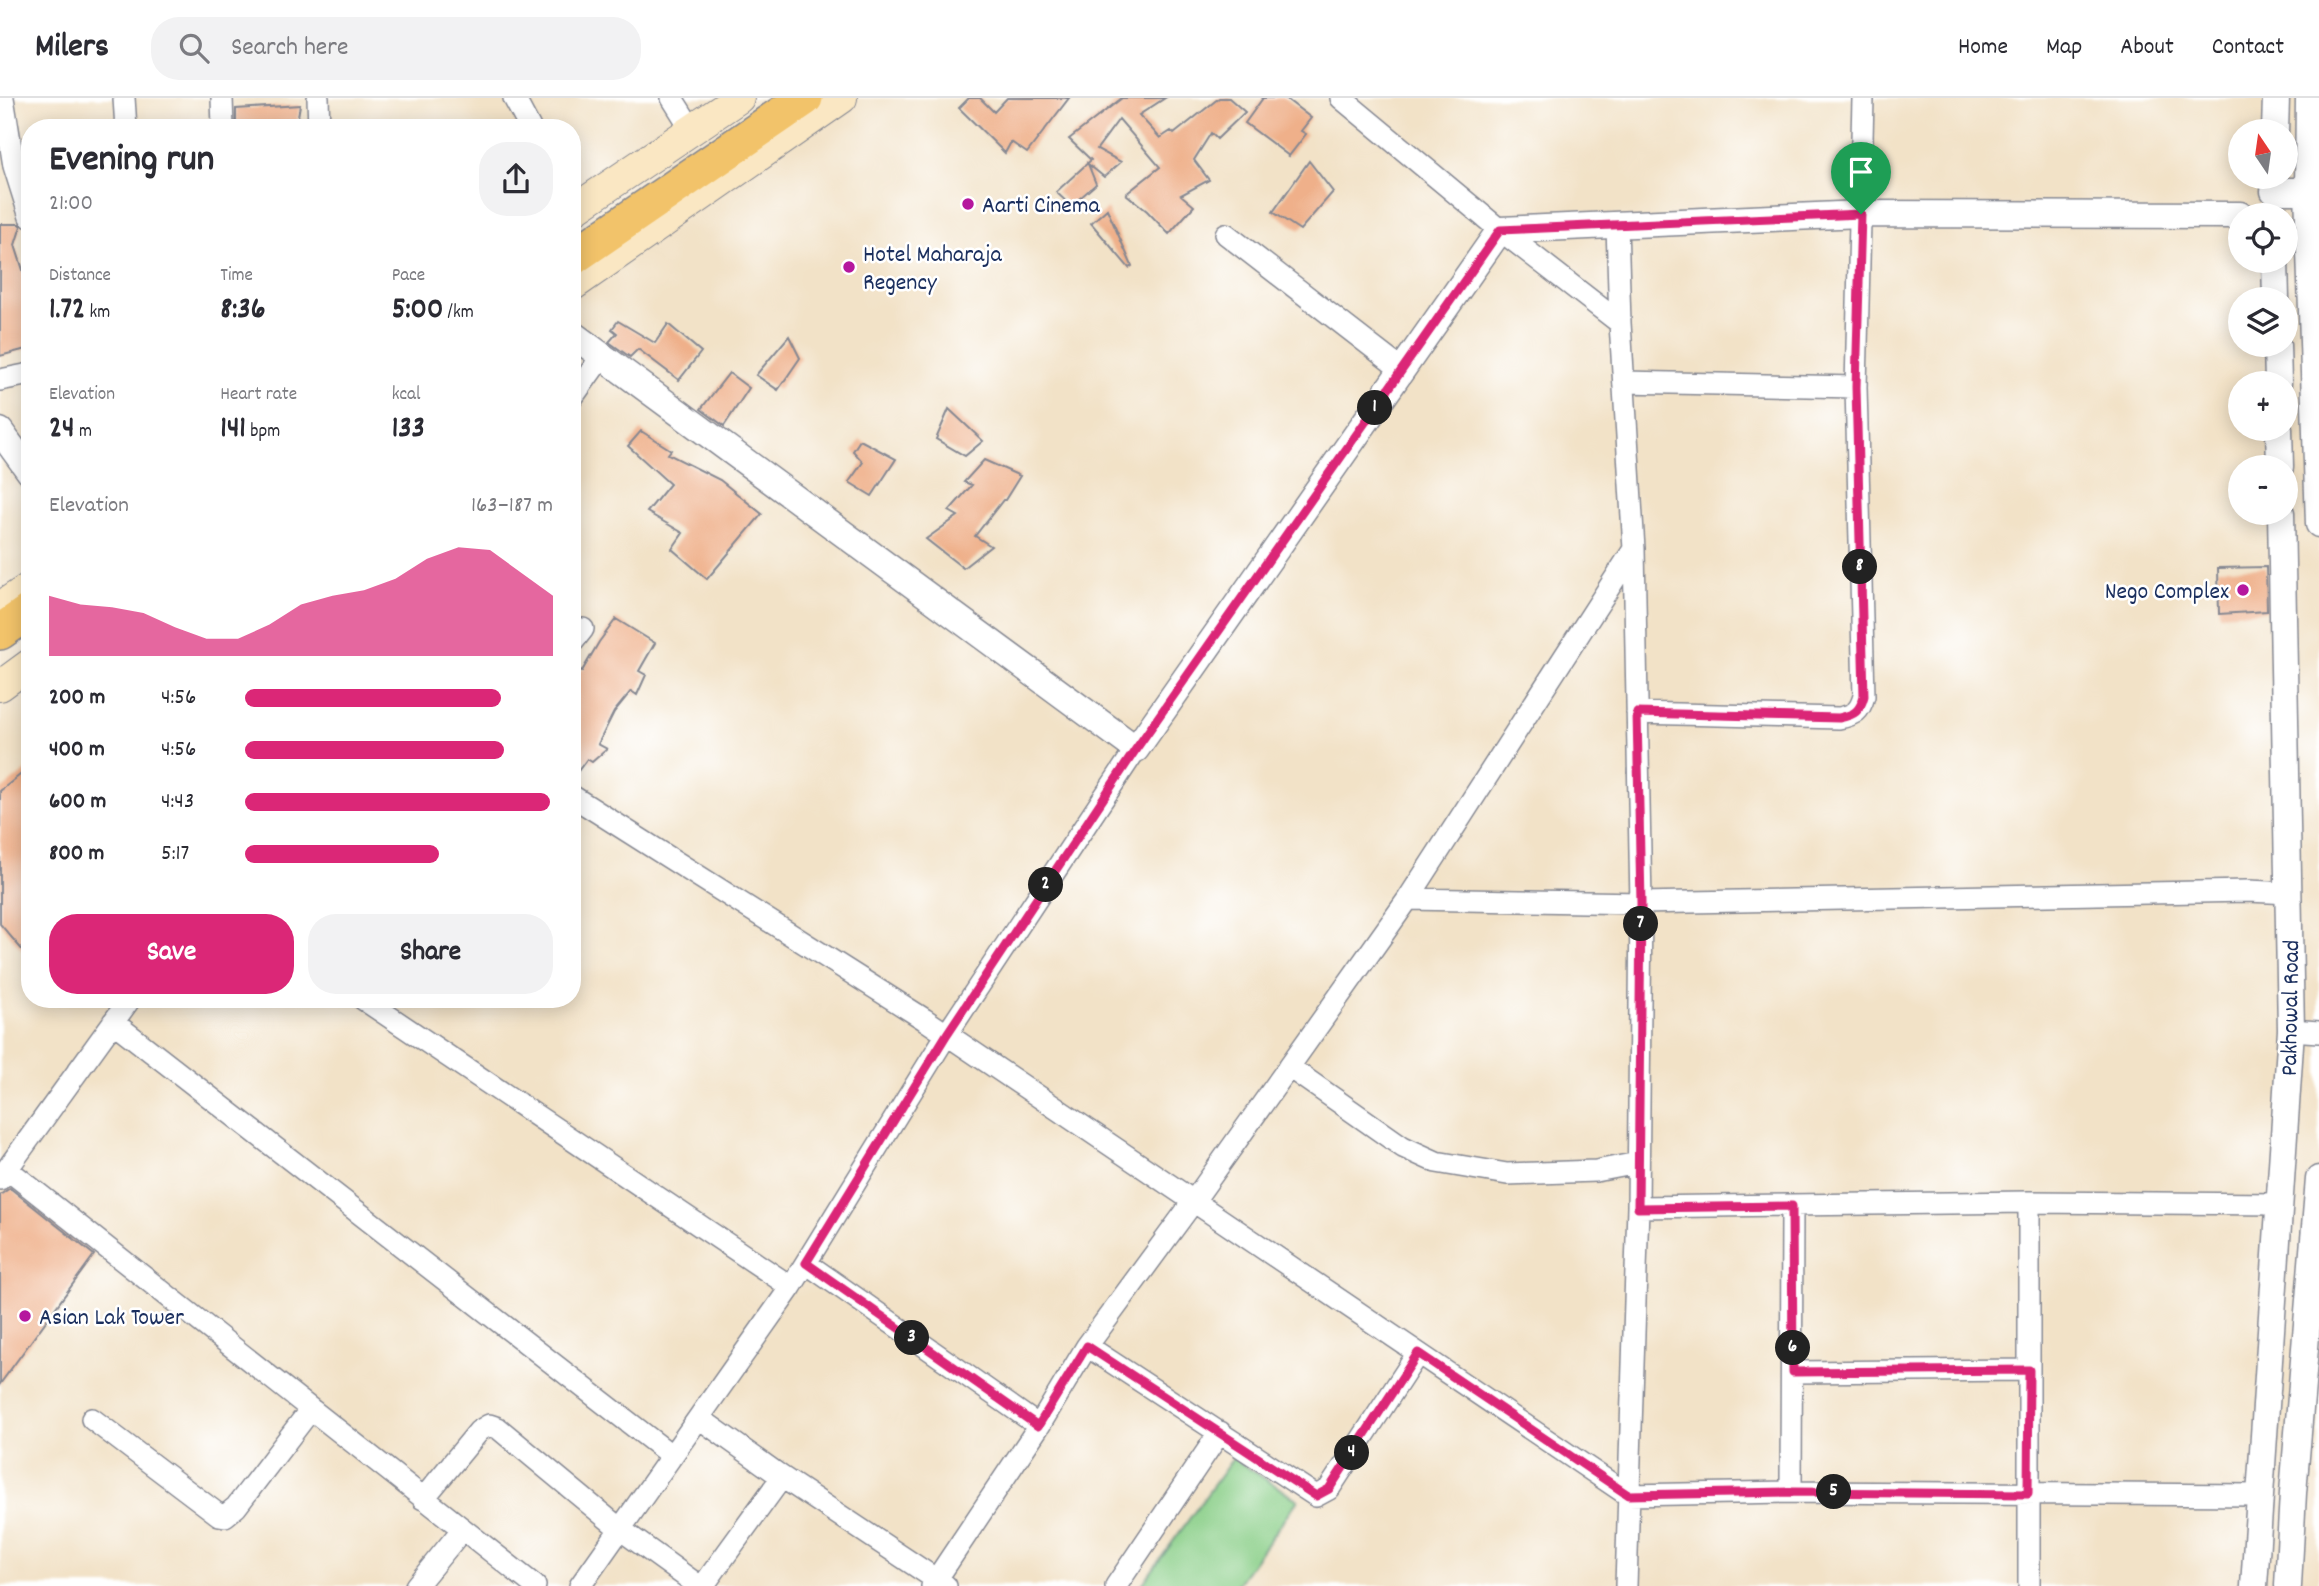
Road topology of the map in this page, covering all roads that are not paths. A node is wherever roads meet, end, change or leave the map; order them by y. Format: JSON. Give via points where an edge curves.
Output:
{"nodes":[{"id":1,"x":3,"y":98,"type":"edge"},
{"id":2,"x":124,"y":98,"type":"edge"},
{"id":3,"x":222,"y":98,"type":"edge"},
{"id":4,"x":318,"y":98,"type":"edge"},
{"id":5,"x":514,"y":98,"type":"edge"},
{"id":6,"x":672,"y":98,"type":"edge"},
{"id":7,"x":739,"y":98,"type":"edge"},
{"id":8,"x":775,"y":98,"type":"edge"},
{"id":9,"x":805,"y":98,"type":"edge"},
{"id":10,"x":842,"y":98,"type":"edge"},
{"id":11,"x":1341,"y":98,"type":"edge"},
{"id":12,"x":1863,"y":98,"type":"edge"},
{"id":13,"x":2276,"y":98,"type":"edge"},
{"id":14,"x":2309,"y":98,"type":"edge"},
{"id":15,"x":125,"y":119,"type":"edge"},
{"id":16,"x":223,"y":119,"type":"edge"},
{"id":17,"x":319,"y":119,"type":"edge"},
{"id":18,"x":525,"y":119,"type":"edge"},
{"id":19,"x":2275,"y":119,"type":"edge"},
{"id":20,"x":692,"y":130,"type":"junction"},
{"id":21,"x":21,"y":188,"type":"edge"},
{"id":22,"x":2274,"y":194,"type":"edge"},
{"id":23,"x":2305,"y":203,"type":"edge"},
{"id":24,"x":581,"y":205,"type":"edge"},
{"id":25,"x":1861,"y":214,"type":"junction"},
{"id":26,"x":2228,"y":215,"type":"edge"},
{"id":27,"x":1617,"y":225,"type":"junction"},
{"id":28,"x":1500,"y":230,"type":"junction"},
{"id":29,"x":581,"y":231,"type":"edge"},
{"id":30,"x":1226,"y":234,"type":"dead end"},
{"id":31,"x":581,"y":252,"type":"edge"},
{"id":32,"x":581,"y":280,"type":"edge"},
{"id":33,"x":1620,"y":323,"type":"junction"},
{"id":34,"x":581,"y":341,"type":"edge"},
{"id":35,"x":602,"y":356,"type":"junction"},
{"id":36,"x":1402,"y":370,"type":"junction"},
{"id":37,"x":21,"y":376,"type":"edge"},
{"id":38,"x":0,"y":380,"type":"edge"},
{"id":39,"x":1625,"y":382,"type":"junction"},
{"id":40,"x":581,"y":385,"type":"edge"},
{"id":41,"x":1856,"y":387,"type":"junction"},
{"id":42,"x":0,"y":431,"type":"edge"},
{"id":43,"x":21,"y":460,"type":"edge"},
{"id":44,"x":2319,"y":524,"type":"edge"},
{"id":45,"x":2281,"y":525,"type":"edge"},
{"id":46,"x":1634,"y":549,"type":"junction"},
{"id":47,"x":21,"y":593,"type":"edge"},
{"id":48,"x":0,"y":607,"type":"edge"},
{"id":49,"x":21,"y":617,"type":"edge"},
{"id":50,"x":0,"y":632,"type":"edge"},
{"id":51,"x":21,"y":643,"type":"edge"},
{"id":52,"x":0,"y":658,"type":"edge"},
{"id":53,"x":21,"y":671,"type":"edge"},
{"id":54,"x":0,"y":687,"type":"edge"},
{"id":55,"x":1637,"y":713,"type":"junction"},
{"id":56,"x":1136,"y":749,"type":"junction"},
{"id":57,"x":581,"y":802,"type":"edge"},
{"id":58,"x":2290,"y":892,"type":"junction"},
{"id":59,"x":1408,"y":899,"type":"junction"},
{"id":60,"x":1641,"y":903,"type":"junction"},
{"id":61,"x":123,"y":1008,"type":"edge"},
{"id":62,"x":376,"y":1008,"type":"edge"},
{"id":63,"x":113,"y":1022,"type":"junction"},
{"id":64,"x":2291,"y":1030,"type":"junction"},
{"id":65,"x":2319,"y":1032,"type":"edge"},
{"id":66,"x":947,"y":1034,"type":"junction"},
{"id":67,"x":1289,"y":1067,"type":"junction"},
{"id":68,"x":1638,"y":1163,"type":"junction"},
{"id":69,"x":4,"y":1174,"type":"edge"},
{"id":70,"x":2319,"y":1179,"type":"edge"},
{"id":71,"x":1193,"y":1202,"type":"junction"},
{"id":72,"x":2029,"y":1202,"type":"junction"},
{"id":73,"x":2280,"y":1204,"type":"junction"},
{"id":74,"x":1792,"y":1206,"type":"junction"},
{"id":75,"x":1638,"y":1208,"type":"junction"},
{"id":76,"x":806,"y":1263,"type":"junction"},
{"id":77,"x":791,"y":1287,"type":"junction"},
{"id":78,"x":2314,"y":1296,"type":"edge"},
{"id":79,"x":1087,"y":1346,"type":"junction"},
{"id":80,"x":1418,"y":1353,"type":"junction"},
{"id":81,"x":2029,"y":1370,"type":"junction"},
{"id":82,"x":1793,"y":1372,"type":"junction"},
{"id":83,"x":311,"y":1409,"type":"junction"},
{"id":84,"x":699,"y":1418,"type":"junction"},
{"id":85,"x":92,"y":1419,"type":"dead end"},
{"id":86,"x":1038,"y":1426,"type":"junction"},
{"id":87,"x":1220,"y":1432,"type":"junction"},
{"id":88,"x":672,"y":1456,"type":"junction"},
{"id":89,"x":782,"y":1477,"type":"junction"},
{"id":90,"x":1791,"y":1492,"type":"junction"},
{"id":91,"x":2028,"y":1494,"type":"junction"},
{"id":92,"x":1628,"y":1495,"type":"junction"},
{"id":93,"x":2258,"y":1495,"type":"junction"},
{"id":94,"x":423,"y":1499,"type":"junction"},
{"id":95,"x":620,"y":1529,"type":"junction"},
{"id":96,"x":462,"y":1530,"type":"junction"},
{"id":97,"x":938,"y":1584,"type":"edge"},
{"id":98,"x":416,"y":1586,"type":"edge"},
{"id":99,"x":535,"y":1586,"type":"edge"},
{"id":100,"x":579,"y":1586,"type":"edge"},
{"id":101,"x":701,"y":1586,"type":"edge"},
{"id":102,"x":1116,"y":1586,"type":"edge"},
{"id":103,"x":1626,"y":1586,"type":"edge"},
{"id":104,"x":2029,"y":1586,"type":"edge"},
{"id":105,"x":2254,"y":1586,"type":"edge"},
{"id":106,"x":2288,"y":1586,"type":"edge"}],
"edges":[{"from":1,"to":21,"type":"street"},
{"from":2,"to":15,"type":"street"},
{"from":3,"to":16,"type":"street"},
{"from":4,"to":17,"type":"street"},
{"from":5,"to":18,"type":"street"},
{"from":6,"to":20,"type":"street"},
{"from":7,"to":20,"type":"main road"},
{"from":8,"to":29,"type":"main road"},
{"from":9,"to":31,"type":"main road"},
{"from":10,"to":32,"type":"main road"},
{"from":11,"to":28,"type":"street"},
{"from":12,"to":25,"type":"street"},
{"from":13,"to":19,"type":"street"},
{"from":14,"to":23,"type":"street"},
{"from":20,"to":24,"type":"main road"},
{"from":22,"to":23,"type":"street"},
{"from":23,"to":44,"type":"street"},
{"from":25,"to":26,"type":"street"},
{"from":25,"to":27,"type":"street"},
{"from":25,"to":41,"type":"street"},
{"from":27,"to":28,"type":"street"},
{"from":27,"to":33,"type":"street"},
{"from":28,"to":33,"type":"street"},
{"from":28,"to":36,"type":"street"},
{"from":30,"to":36,"type":"street"},
{"from":33,"to":39,"type":"street"},
{"from":34,"to":35,"type":"street"},
{"from":35,"to":40,"type":"street"},
{"from":35,"to":56,"type":"street"},
{"from":36,"to":56,"type":"street"},
{"from":37,"to":38,"type":"street"},
{"from":39,"to":41,"type":"street"},
{"from":39,"to":46,"type":"street"},
{"from":41,"to":55,"type":"street","via":[[1861,707],[1854,715],[1839,718]]},
{"from":42,"to":43,"type":"street"},
{"from":45,"to":58,"type":"street","name":"Pakhowal Road"},
{"from":46,"to":55,"type":"street"},
{"from":46,"to":59,"type":"street"},
{"from":47,"to":48,"type":"main road"},
{"from":49,"to":50,"type":"main road"},
{"from":51,"to":52,"type":"main road"},
{"from":53,"to":54,"type":"main road"},
{"from":55,"to":60,"type":"street"},
{"from":56,"to":66,"type":"street"},
{"from":57,"to":66,"type":"street"},
{"from":58,"to":60,"type":"street"},
{"from":58,"to":64,"type":"street","name":"Pakhowal Road"},
{"from":59,"to":60,"type":"street"},
{"from":59,"to":67,"type":"street"},
{"from":60,"to":68,"type":"street"},
{"from":61,"to":63,"type":"street"},
{"from":62,"to":77,"type":"street"},
{"from":63,"to":69,"type":"street"},
{"from":63,"to":88,"type":"street"},
{"from":64,"to":65,"type":"street"},
{"from":64,"to":73,"type":"street","name":"Pakhowal Road"},
{"from":66,"to":71,"type":"street"},
{"from":66,"to":76,"type":"street"},
{"from":67,"to":68,"type":"street","via":[[1403,1147],[1436,1162],[1507,1174],[1596,1171]]},
{"from":67,"to":71,"type":"street"},
{"from":68,"to":75,"type":"street"},
{"from":69,"to":83,"type":"street"},
{"from":70,"to":78,"type":"street"},
{"from":71,"to":79,"type":"street"},
{"from":71,"to":80,"type":"street"},
{"from":72,"to":73,"type":"street"},
{"from":72,"to":74,"type":"street"},
{"from":72,"to":81,"type":"street"},
{"from":73,"to":93,"type":"street","name":"Pakhowal Road"},
{"from":74,"to":75,"type":"street"},
{"from":74,"to":82,"type":"street"},
{"from":75,"to":92,"type":"street"},
{"from":76,"to":77,"type":"street"},
{"from":76,"to":86,"type":"street"},
{"from":77,"to":84,"type":"street"},
{"from":78,"to":106,"type":"street"},
{"from":79,"to":86,"type":"street"},
{"from":79,"to":87,"type":"street"},
{"from":80,"to":87,"type":"street","via":[[1323,1494],[1311,1494]]},
{"from":80,"to":92,"type":"street"},
{"from":81,"to":82,"type":"street"},
{"from":81,"to":91,"type":"street"},
{"from":82,"to":90,"type":"street"},
{"from":83,"to":85,"type":"street","via":[[225,1516]]},
{"from":83,"to":94,"type":"street"},
{"from":84,"to":88,"type":"street"},
{"from":84,"to":89,"type":"street"},
{"from":86,"to":97,"type":"street"},
{"from":87,"to":102,"type":"street"},
{"from":88,"to":95,"type":"street"},
{"from":89,"to":97,"type":"street"},
{"from":89,"to":101,"type":"street"},
{"from":90,"to":91,"type":"street"},
{"from":90,"to":92,"type":"street"},
{"from":91,"to":93,"type":"street"},
{"from":91,"to":104,"type":"street"},
{"from":92,"to":103,"type":"street"},
{"from":93,"to":105,"type":"street","name":"Pakhowal Road"},
{"from":94,"to":95,"type":"street","via":[[489,1425],[498,1427]]},
{"from":94,"to":96,"type":"street"},
{"from":95,"to":100,"type":"street"},
{"from":95,"to":101,"type":"street"},
{"from":96,"to":98,"type":"street"},
{"from":96,"to":99,"type":"street"}]}
